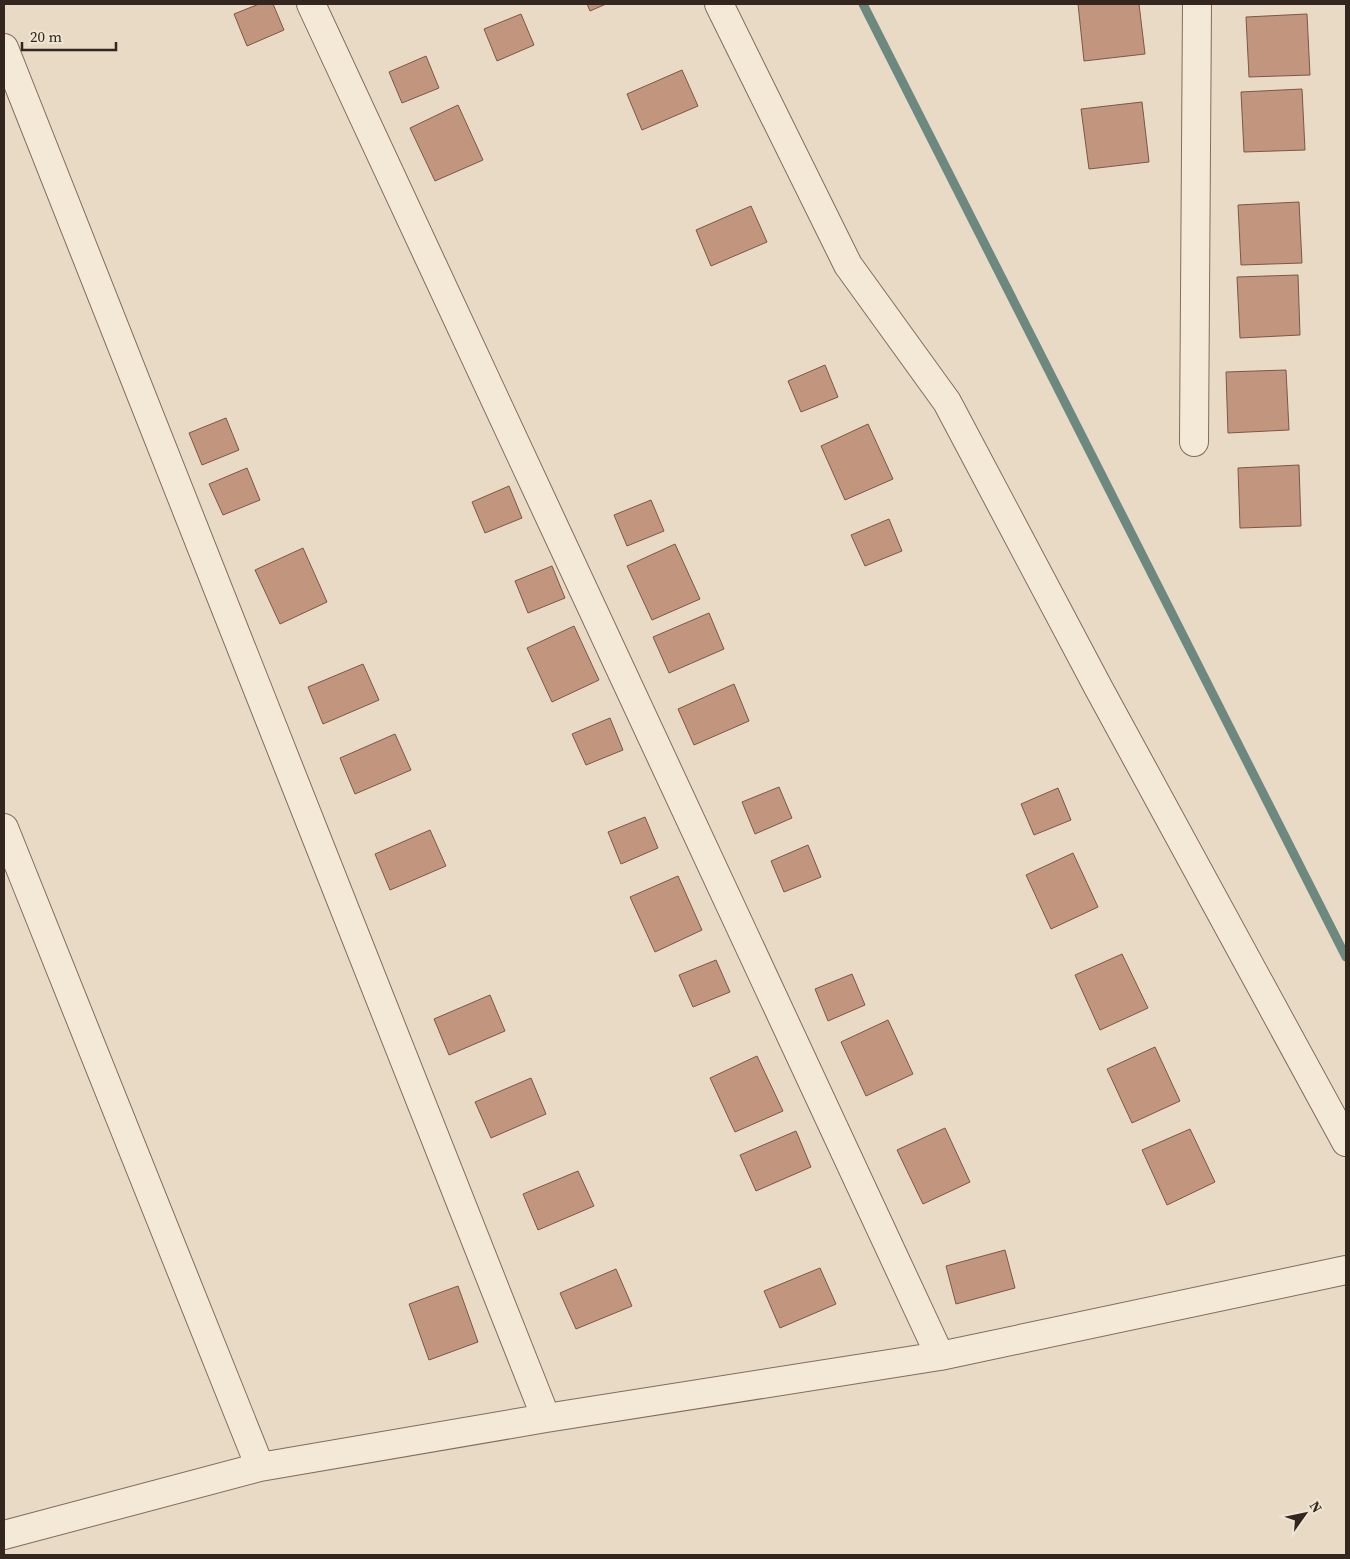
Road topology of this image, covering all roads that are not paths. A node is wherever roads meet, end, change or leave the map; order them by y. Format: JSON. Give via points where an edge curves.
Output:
{"nodes":[{"id":1,"x":311,"y":4,"type":"edge"},
{"id":2,"x":720,"y":4,"type":"edge"},
{"id":3,"x":1197,"y":4,"type":"edge"},
{"id":4,"x":4,"y":48,"type":"edge"},
{"id":5,"x":1194,"y":442,"type":"dead end"},
{"id":6,"x":4,"y":828,"type":"edge"},
{"id":7,"x":1346,"y":1142,"type":"edge"},
{"id":8,"x":1346,"y":1270,"type":"edge"},
{"id":9,"x":940,"y":1356,"type":"junction"},
{"id":10,"x":546,"y":1418,"type":"junction"},
{"id":11,"x":260,"y":1467,"type":"junction"},
{"id":12,"x":4,"y":1535,"type":"edge"}],
"edges":[{"from":1,"to":9,"type":"street"},
{"from":2,"to":7,"type":"street","via":[[848,266],[947,402]]},
{"from":3,"to":5,"type":"street"},
{"from":4,"to":10,"type":"street"},
{"from":6,"to":11,"type":"street"},
{"from":8,"to":9,"type":"street"},
{"from":9,"to":10,"type":"street"},
{"from":10,"to":11,"type":"street"},
{"from":11,"to":12,"type":"street"}]}
